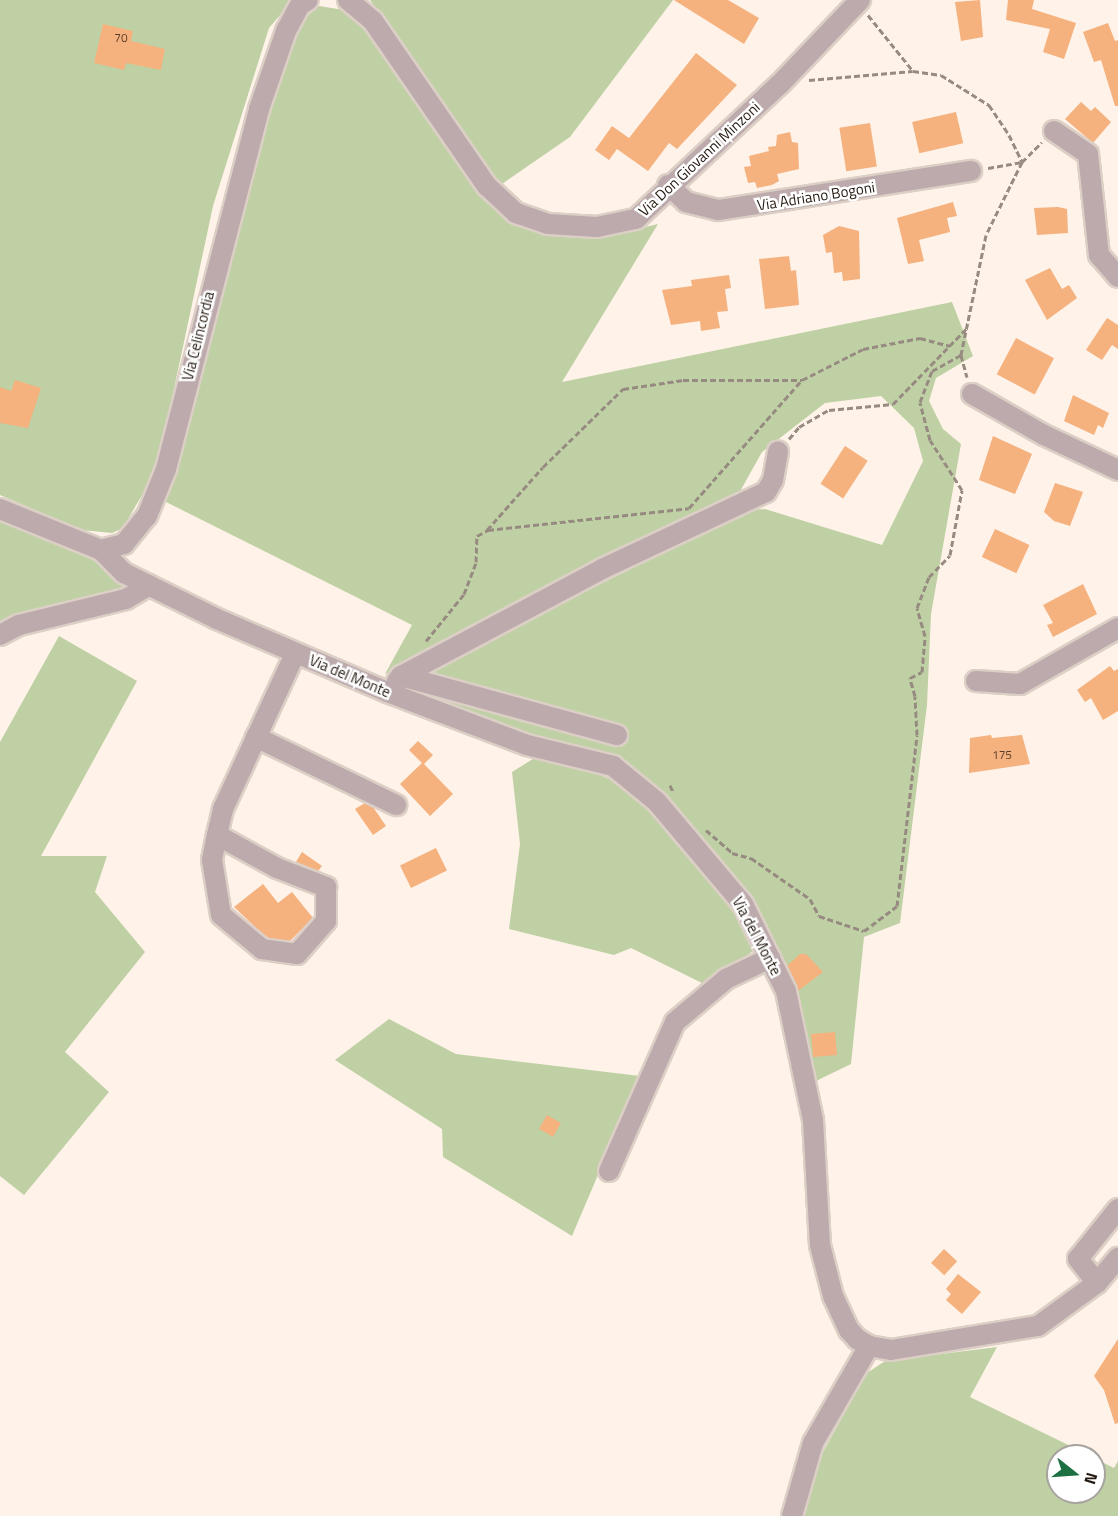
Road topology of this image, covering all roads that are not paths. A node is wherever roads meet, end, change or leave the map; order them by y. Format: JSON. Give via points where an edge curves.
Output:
{"nodes":[{"id":1,"x":308,"y":0,"type":"edge"},
{"id":2,"x":348,"y":0,"type":"edge"},
{"id":3,"x":859,"y":1,"type":"edge"},
{"id":4,"x":1054,"y":131,"type":"road end"},
{"id":5,"x":971,"y":171,"type":"road end"},
{"id":6,"x":668,"y":185,"type":"junction"},
{"id":7,"x":1118,"y":277,"type":"edge"},
{"id":8,"x":972,"y":394,"type":"road end"},
{"id":9,"x":778,"y":451,"type":"road end"},
{"id":10,"x":1118,"y":470,"type":"edge"},
{"id":11,"x":0,"y":509,"type":"edge"},
{"id":12,"x":100,"y":550,"type":"junction"},
{"id":13,"x":149,"y":585,"type":"junction"},
{"id":14,"x":1118,"y":628,"type":"edge"},
{"id":15,"x":0,"y":635,"type":"edge"},
{"id":16,"x":295,"y":654,"type":"junction"},
{"id":17,"x":401,"y":676,"type":"junction"},
{"id":18,"x":976,"y":681,"type":"dead end"},
{"id":19,"x":387,"y":692,"type":"junction"},
{"id":20,"x":616,"y":735,"type":"dead end"},
{"id":21,"x":256,"y":737,"type":"junction"},
{"id":22,"x":643,"y":769,"type":"dead end"},
{"id":23,"x":657,"y":802,"type":"junction"},
{"id":24,"x":396,"y":805,"type":"dead end"},
{"id":25,"x":217,"y":835,"type":"junction"},
{"id":26,"x":770,"y":958,"type":"junction"},
{"id":27,"x":609,"y":1171,"type":"dead end"},
{"id":28,"x":1118,"y":1209,"type":"edge"},
{"id":29,"x":1118,"y":1258,"type":"edge"},
{"id":30,"x":1097,"y":1283,"type":"junction"},
{"id":31,"x":868,"y":1346,"type":"junction"},
{"id":32,"x":792,"y":1516,"type":"edge"}],
"edges":[{"from":1,"to":12,"type":"street","name":"Via Celincordia","via":[[300,5],[286,32],[259,109],[166,469],[147,516],[124,544]]},
{"from":2,"to":6,"type":"street","name":"Via Don Giovanni Minzoni","via":[[373,21],[487,186],[516,213],[548,224],[597,227],[636,219]]},
{"from":3,"to":6,"type":"street","name":"Via Don Giovanni Minzoni","via":[[780,84]]},
{"from":4,"to":7,"type":"street","via":[[1088,154],[1099,255]]},
{"from":5,"to":6,"type":"street","name":"Via Adriano Bogoni","via":[[718,210],[687,202]]},
{"from":8,"to":10,"type":"street","via":[[1044,435]]},
{"from":9,"to":17,"type":"street","via":[[773,480],[766,492],[602,569]]},
{"from":11,"to":12,"type":"street"},
{"from":12,"to":13,"type":"street","name":"Via del Monte","via":[[124,573]]},
{"from":13,"to":15,"type":"street","via":[[126,599],[19,625]]},
{"from":13,"to":16,"type":"street","name":"Via del Monte"},
{"from":14,"to":18,"type":"street","via":[[1020,684]]},
{"from":16,"to":19,"type":"street","name":"Via del Monte"},
{"from":16,"to":21,"type":"street"},
{"from":17,"to":19,"type":"street"},
{"from":17,"to":20,"type":"street"},
{"from":19,"to":23,"type":"street","name":"Via del Monte","via":[[527,745],[613,766]]},
{"from":21,"to":24,"type":"street"},
{"from":21,"to":25,"type":"street","via":[[223,809]]},
{"from":22,"to":23,"type":"street","via":[[640,782]]},
{"from":23,"to":26,"type":"street","name":"Via del Monte","via":[[743,904]]},
{"from":25,"to":25,"type":"street","via":[[212,860],[221,915],[262,949],[297,954],[326,921],[326,887],[277,868]]},
{"from":26,"to":27,"type":"street","via":[[726,980],[675,1022]]},
{"from":26,"to":31,"type":"street","name":"Via del Monte","via":[[786,991],[813,1120],[820,1245],[825,1265],[833,1296],[849,1330]]},
{"from":28,"to":30,"type":"street","via":[[1078,1259]]},
{"from":29,"to":30,"type":"street"},
{"from":30,"to":31,"type":"street","via":[[1038,1326],[891,1350]]},
{"from":31,"to":32,"type":"street","via":[[813,1443]]}]}
